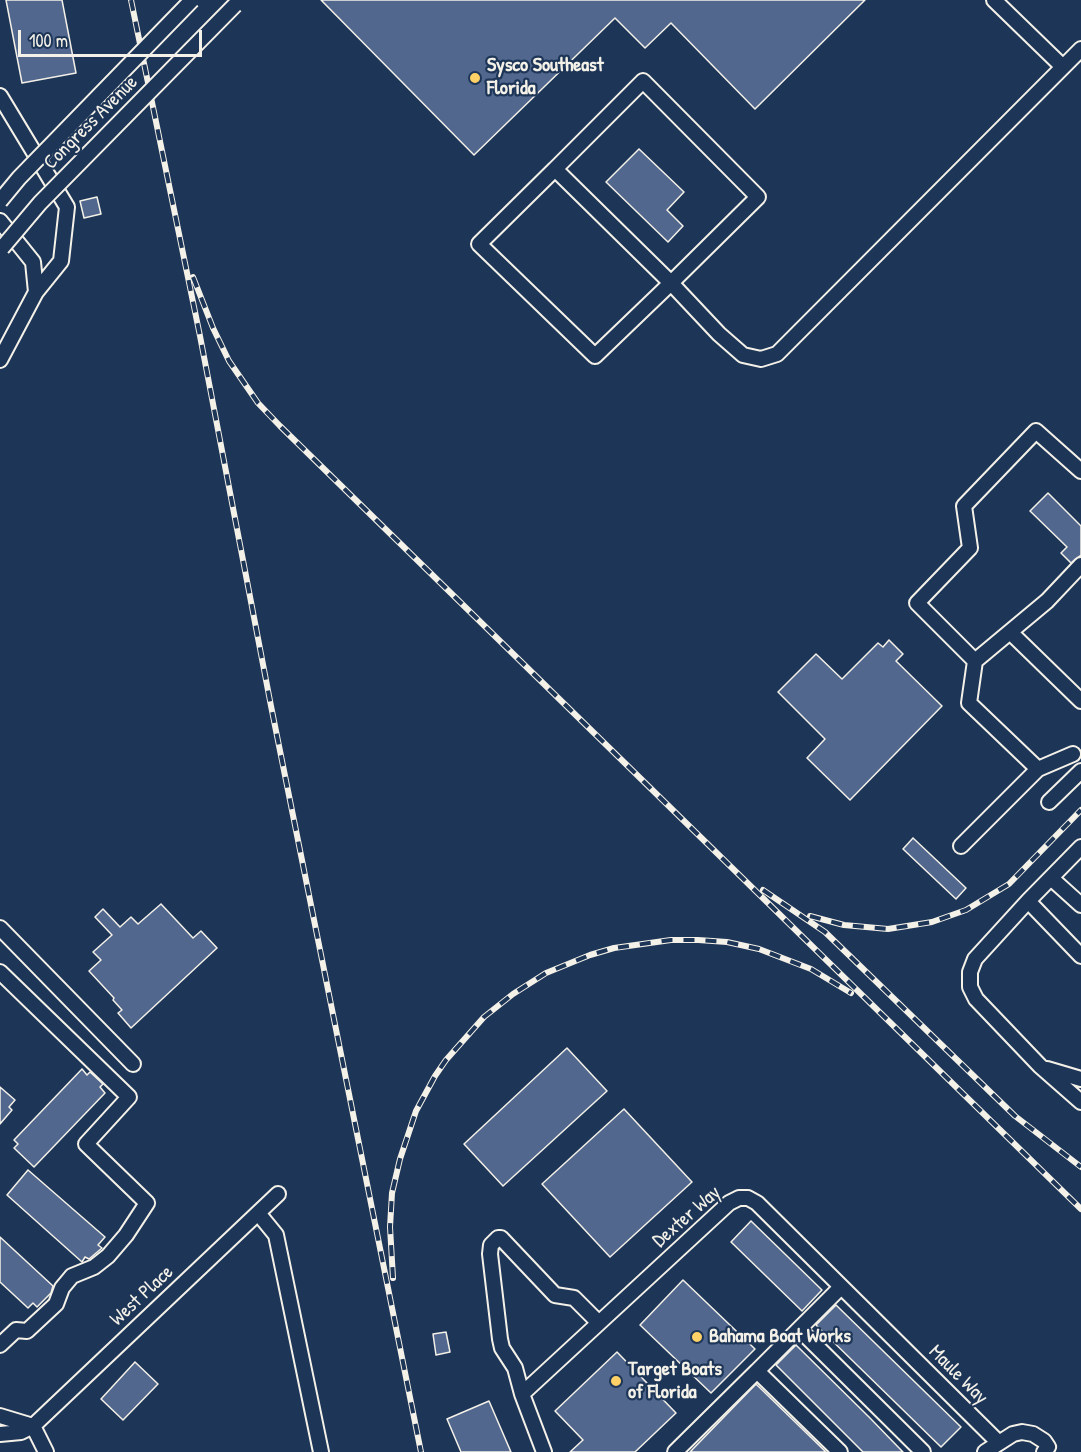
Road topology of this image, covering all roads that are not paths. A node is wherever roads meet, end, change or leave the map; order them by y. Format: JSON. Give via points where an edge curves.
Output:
{"nodes":[{"id":1,"x":192,"y":0,"type":"edge"},
{"id":2,"x":994,"y":0,"type":"edge"},
{"id":3,"x":237,"y":2,"type":"edge"},
{"id":4,"x":1081,"y":49,"type":"edge"},
{"id":5,"x":1063,"y":67,"type":"junction"},
{"id":6,"x":0,"y":96,"type":"edge"},
{"id":7,"x":555,"y":170,"type":"junction"},
{"id":8,"x":0,"y":201,"type":"edge"},
{"id":9,"x":0,"y":221,"type":"edge"},
{"id":10,"x":1,"y":250,"type":"edge"},
{"id":11,"x":671,"y":282,"type":"junction"},
{"id":12,"x":36,"y":292,"type":"junction"},
{"id":13,"x":0,"y":360,"type":"edge"},
{"id":14,"x":1081,"y":471,"type":"edge"},
{"id":15,"x":1081,"y":566,"type":"edge"},
{"id":16,"x":1010,"y":632,"type":"junction"},
{"id":17,"x":975,"y":661,"type":"junction"},
{"id":18,"x":1081,"y":701,"type":"edge"},
{"id":19,"x":1078,"y":755,"type":"edge"},
{"id":20,"x":1038,"y":769,"type":"junction"},
{"id":21,"x":1081,"y":771,"type":"edge"},
{"id":22,"x":1049,"y":802,"type":"dead end"},
{"id":23,"x":961,"y":846,"type":"dead end"},
{"id":24,"x":1081,"y":848,"type":"edge"},
{"id":25,"x":1051,"y":878,"type":"junction"},
{"id":26,"x":1028,"y":901,"type":"junction"},
{"id":27,"x":1081,"y":905,"type":"edge"},
{"id":28,"x":0,"y":928,"type":"edge"},
{"id":29,"x":1081,"y":956,"type":"edge"},
{"id":30,"x":0,"y":972,"type":"edge"},
{"id":31,"x":133,"y":1064,"type":"dead end"},
{"id":32,"x":1040,"y":1066,"type":"junction"},
{"id":33,"x":1081,"y":1079,"type":"edge"},
{"id":34,"x":1081,"y":1102,"type":"edge"},
{"id":35,"x":278,"y":1194,"type":"dead end"},
{"id":36,"x":258,"y":1213,"type":"junction"},
{"id":37,"x":842,"y":1287,"type":"junction"},
{"id":38,"x":599,"y":1323,"type":"junction"},
{"id":39,"x":877,"y":1323,"type":"joint"},
{"id":40,"x":799,"y":1329,"type":"junction"},
{"id":41,"x":0,"y":1346,"type":"edge"},
{"id":42,"x":757,"y":1371,"type":"junction"},
{"id":43,"x":522,"y":1394,"type":"junction"},
{"id":44,"x":3,"y":1417,"type":"edge"},
{"id":45,"x":33,"y":1426,"type":"junction"},
{"id":46,"x":2,"y":1437,"type":"edge"},
{"id":47,"x":999,"y":1443,"type":"junction"},
{"id":48,"x":46,"y":1452,"type":"edge"},
{"id":49,"x":321,"y":1452,"type":"edge"},
{"id":50,"x":544,"y":1452,"type":"edge"},
{"id":51,"x":675,"y":1452,"type":"edge"},
{"id":52,"x":840,"y":1452,"type":"edge"},
{"id":53,"x":923,"y":1452,"type":"edge"},
{"id":54,"x":985,"y":1452,"type":"edge"},
{"id":55,"x":1044,"y":1452,"type":"edge"}],
"edges":[{"from":1,"to":8,"type":"street","name":"Congress Avenue","bridge":true},
{"from":2,"to":5,"type":"street"},
{"from":3,"to":10,"type":"street","name":"Congress Avenue","bridge":true,"via":[[40,203]]},
{"from":4,"to":5,"type":"street"},
{"from":5,"to":11,"type":"street","via":[[777,354],[761,359],[743,355]]},
{"from":6,"to":12,"type":"street","via":[[67,207],[61,261]]},
{"from":7,"to":11,"type":"street"},
{"from":7,"to":11,"type":"street","via":[[479,244],[595,356]]},
{"from":7,"to":11,"type":"street","via":[[643,81],[758,197]]},
{"from":9,"to":12,"type":"street","via":[[33,262]]},
{"from":12,"to":13,"type":"street"},
{"from":14,"to":17,"type":"street","via":[[1036,431],[963,506],[970,548],[917,603]]},
{"from":15,"to":16,"type":"street"},
{"from":16,"to":17,"type":"street"},
{"from":16,"to":18,"type":"street"},
{"from":17,"to":20,"type":"street","via":[[969,703]]},
{"from":19,"to":20,"type":"street"},
{"from":20,"to":23,"type":"street"},
{"from":21,"to":22,"type":"street"},
{"from":24,"to":25,"type":"street"},
{"from":25,"to":26,"type":"street"},
{"from":25,"to":27,"type":"street"},
{"from":26,"to":29,"type":"street"},
{"from":26,"to":32,"type":"street","via":[[975,959],[970,987],[976,999]]},
{"from":28,"to":31,"type":"street"},
{"from":30,"to":41,"type":"street","via":[[129,1098],[86,1144],[147,1203],[108,1256],[72,1276],[56,1304],[27,1331],[16,1330]]},
{"from":32,"to":33,"type":"street"},
{"from":32,"to":34,"type":"street"},
{"from":35,"to":36,"type":"street","name":"West Place"},
{"from":36,"to":45,"type":"street","name":"West Place"},
{"from":36,"to":49,"type":"street","via":[[276,1235]]},
{"from":37,"to":38,"type":"street","name":"Dexter Way","via":[[757,1203],[739,1197]]},
{"from":37,"to":39,"type":"street","name":"Dexter Way"},
{"from":37,"to":40,"type":"street"},
{"from":38,"to":43,"type":"street","name":"Dexter Way"},
{"from":38,"to":43,"type":"street","via":[[574,1298],[555,1295],[498,1238],[491,1245],[490,1254],[500,1339],[515,1368]]},
{"from":39,"to":47,"type":"street","name":"Maule Way"},
{"from":40,"to":42,"type":"street"},
{"from":40,"to":53,"type":"street"},
{"from":42,"to":51,"type":"street"},
{"from":42,"to":52,"type":"street"},
{"from":43,"to":50,"type":"street"},
{"from":44,"to":45,"type":"street"},
{"from":44,"to":46,"type":"street"},
{"from":45,"to":46,"type":"street","name":"West Place"},
{"from":45,"to":48,"type":"street"},
{"from":47,"to":54,"type":"street"},
{"from":47,"to":55,"type":"street","via":[[1013,1434],[1033,1434],[1044,1441]]}]}
